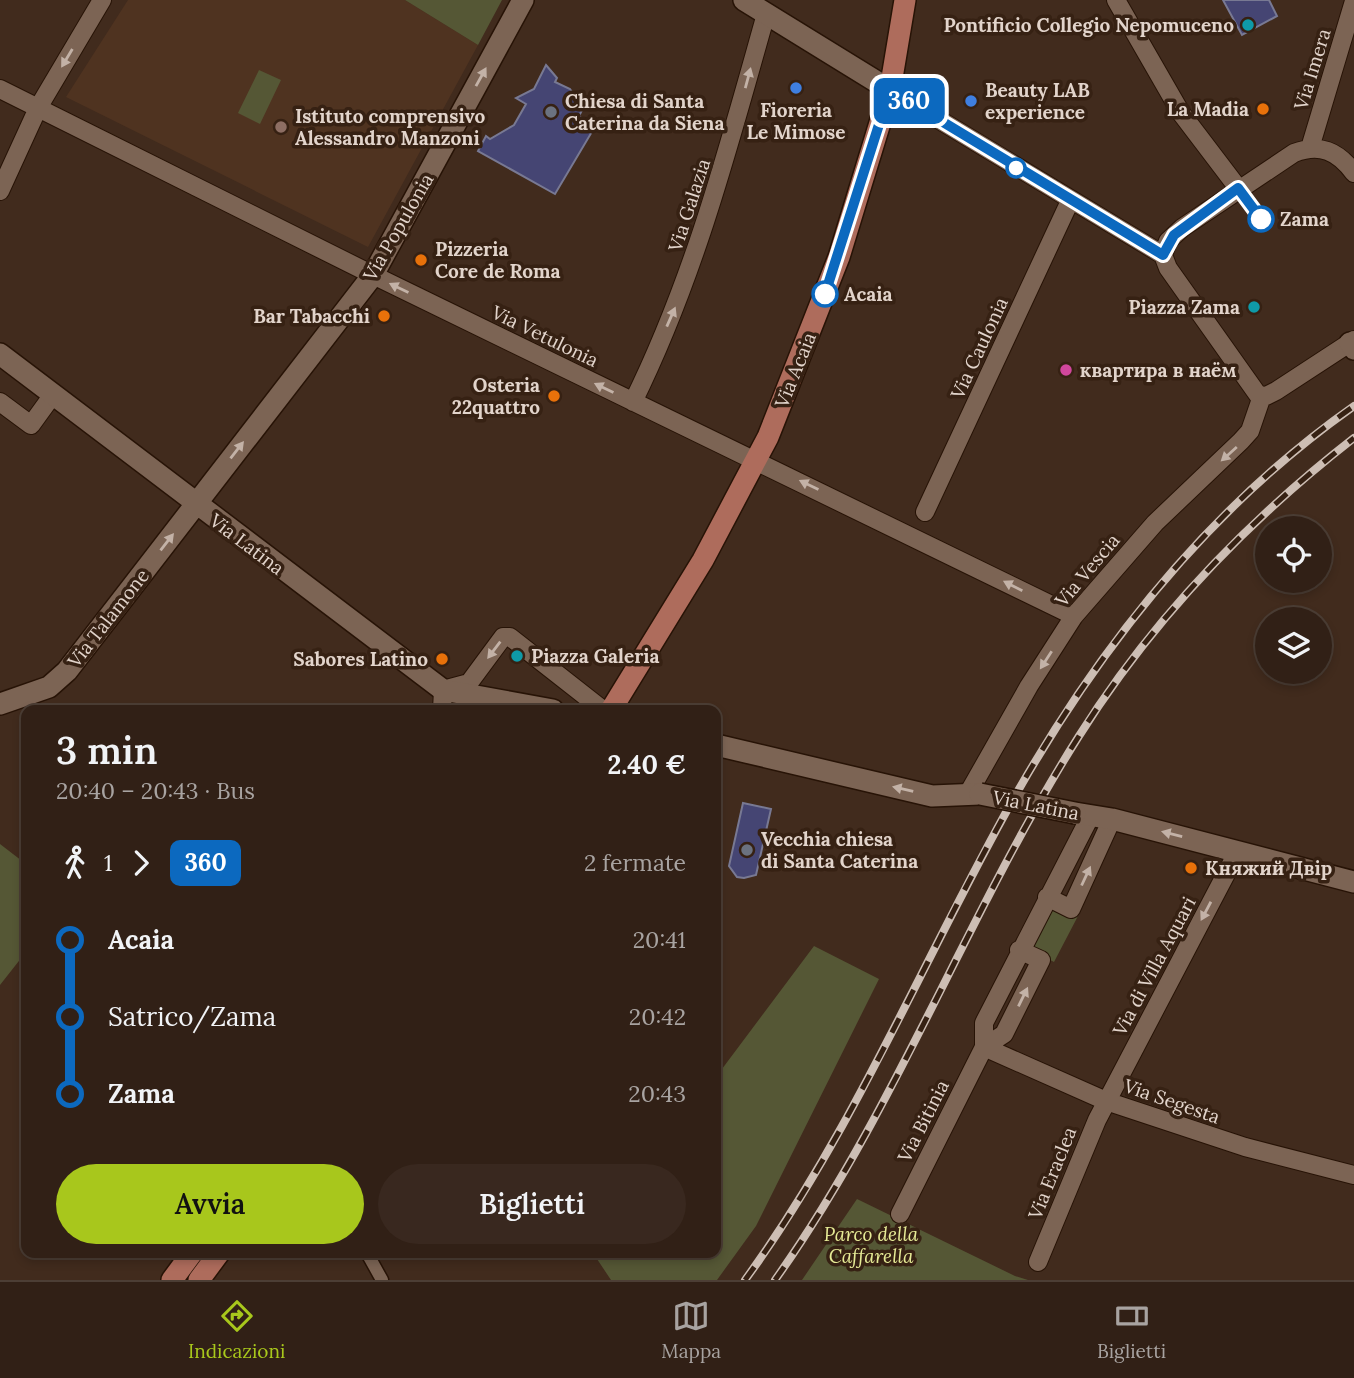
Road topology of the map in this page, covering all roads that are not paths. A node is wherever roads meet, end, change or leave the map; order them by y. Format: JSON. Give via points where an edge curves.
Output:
{"nodes":[{"id":1,"x":102,"y":0,"type":"edge"},
{"id":2,"x":523,"y":0,"type":"edge"},
{"id":3,"x":744,"y":0,"type":"edge"},
{"id":4,"x":905,"y":0,"type":"edge"},
{"id":5,"x":1116,"y":0,"type":"edge"},
{"id":6,"x":1354,"y":1,"type":"edge"},
{"id":7,"x":766,"y":14,"type":"junction"},
{"id":8,"x":0,"y":89,"type":"edge"},
{"id":9,"x":890,"y":90,"type":"junction"},
{"id":10,"x":38,"y":108,"type":"junction"},
{"id":11,"x":1310,"y":148,"type":"junction"},
{"id":12,"x":1354,"y":173,"type":"edge"},
{"id":13,"x":1238,"y":188,"type":"junction"},
{"id":14,"x":0,"y":191,"type":"edge"},
{"id":15,"x":1070,"y":201,"type":"junction"},
{"id":16,"x":1163,"y":255,"type":"junction"},
{"id":17,"x":373,"y":275,"type":"junction"},
{"id":18,"x":1353,"y":344,"type":"edge"},
{"id":19,"x":0,"y":354,"type":"edge"},
{"id":20,"x":52,"y":396,"type":"junction"},
{"id":21,"x":1262,"y":396,"type":"junction"},
{"id":22,"x":0,"y":402,"type":"edge"},
{"id":23,"x":633,"y":402,"type":"junction"},
{"id":24,"x":758,"y":460,"type":"junction"},
{"id":25,"x":195,"y":504,"type":"junction"},
{"id":26,"x":925,"y":512,"type":"dead end"},
{"id":27,"x":1074,"y":616,"type":"junction"},
{"id":28,"x":0,"y":704,"type":"edge"},
{"id":29,"x":445,"y":704,"type":"edge"},
{"id":30,"x":463,"y":705,"type":"edge"},
{"id":31,"x":597,"y":705,"type":"edge"},
{"id":32,"x":614,"y":705,"type":"edge"},
{"id":33,"x":721,"y":746,"type":"edge"},
{"id":34,"x":975,"y":793,"type":"junction"},
{"id":35,"x":1083,"y":814,"type":"junction"},
{"id":36,"x":1112,"y":819,"type":"junction"},
{"id":37,"x":1238,"y":851,"type":"junction"},
{"id":38,"x":1354,"y":882,"type":"edge"},
{"id":39,"x":1047,"y":897,"type":"junction"},
{"id":40,"x":984,"y":1047,"type":"junction"},
{"id":41,"x":1106,"y":1101,"type":"junction"},
{"id":42,"x":1354,"y":1175,"type":"edge"},
{"id":43,"x":900,"y":1214,"type":"dead end"},
{"id":44,"x":188,"y":1258,"type":"edge"},
{"id":45,"x":215,"y":1258,"type":"edge"},
{"id":46,"x":370,"y":1258,"type":"edge"},
{"id":47,"x":1038,"y":1262,"type":"dead end"},
{"id":48,"x":172,"y":1280,"type":"edge"},
{"id":49,"x":199,"y":1280,"type":"edge"},
{"id":50,"x":382,"y":1280,"type":"edge"}],
"edges":[{"from":1,"to":10,"type":"street","one_way":true},
{"from":17,"to":2,"type":"street","name":"Via Populonia","one_way":true},
{"from":3,"to":7,"type":"street"},
{"from":4,"to":9,"type":"main road","name":"Via Acaia"},
{"from":5,"to":13,"type":"street","via":[[1181,113]]},
{"from":6,"to":11,"type":"street","name":"Via Imera"},
{"from":7,"to":9,"type":"street"},
{"from":23,"to":7,"type":"street","name":"Via Galazia","one_way":true,"via":[[695,257]]},
{"from":8,"to":10,"type":"street","name":"Via Vetulonia"},
{"from":9,"to":15,"type":"street"},
{"from":9,"to":24,"type":"main road","name":"Via Acaia","via":[[839,257]]},
{"from":10,"to":14,"type":"street"},
{"from":10,"to":17,"type":"street","name":"Via Vetulonia"},
{"from":11,"to":12,"type":"street","via":[[1336,154]]},
{"from":11,"to":13,"type":"street"},
{"from":13,"to":16,"type":"street","via":[[1174,235]]},
{"from":15,"to":16,"type":"street"},
{"from":15,"to":26,"type":"street","name":"Via Caulonia"},
{"from":16,"to":21,"type":"street","via":[[1252,389]]},
{"from":23,"to":17,"type":"street","name":"Via Vetulonia","one_way":true},
{"from":25,"to":17,"type":"street","name":"Via Populonia","one_way":true},
{"from":18,"to":21,"type":"street"},
{"from":19,"to":20,"type":"street","name":"Via Latina"},
{"from":20,"to":22,"type":"street","via":[[31,425]]},
{"from":20,"to":25,"type":"street","name":"Via Latina"},
{"from":21,"to":27,"type":"street","name":"Via Vescia","one_way":true,"via":[[1250,431],[1241,442],[1155,523]]},
{"from":23,"to":24,"type":"street","name":"Via Vetulonia"},
{"from":27,"to":24,"type":"street","name":"Via Vetulonia","one_way":true},
{"from":24,"to":32,"type":"main road","name":"Via Acaia"},
{"from":28,"to":25,"type":"street","name":"Via Talamone","one_way":true,"via":[[49,687],[67,671]]},
{"from":25,"to":29,"type":"street","name":"Via Latina"},
{"from":27,"to":34,"type":"street","name":"Via Vescia","one_way":true,"via":[[1029,686]]},
{"from":29,"to":30,"type":"street"},
{"from":31,"to":29,"type":"street","one_way":true,"via":[[510,637],[503,637],[469,683]]},
{"from":34,"to":33,"type":"street","name":"Via Latina","one_way":true,"via":[[932,796]]},
{"from":34,"to":35,"type":"street","name":"Via Latina","bridge":true},
{"from":35,"to":36,"type":"street","name":"Via Latina"},
{"from":35,"to":39,"type":"street","name":"Via Bitinia"},
{"from":37,"to":36,"type":"street","name":"Via Latina","one_way":true},
{"from":39,"to":36,"type":"street","one_way":true,"via":[[1071,909]]},
{"from":37,"to":38,"type":"street","name":"Via Latina"},
{"from":37,"to":41,"type":"street","name":"Via di Villa Aquari","one_way":true},
{"from":39,"to":40,"type":"street","name":"Via Bitinia","via":[[1019,950],[1041,960],[1004,1034]]},
{"from":40,"to":41,"type":"street","name":"Via Segesta"},
{"from":40,"to":43,"type":"street","name":"Via Bitinia"},
{"from":41,"to":42,"type":"street","name":"Via Segesta","via":[[1224,1141]]},
{"from":41,"to":47,"type":"street","name":"Via Eraclea"},
{"from":44,"to":48,"type":"main road"},
{"from":45,"to":49,"type":"main road"},
{"from":46,"to":50,"type":"street"}]}
